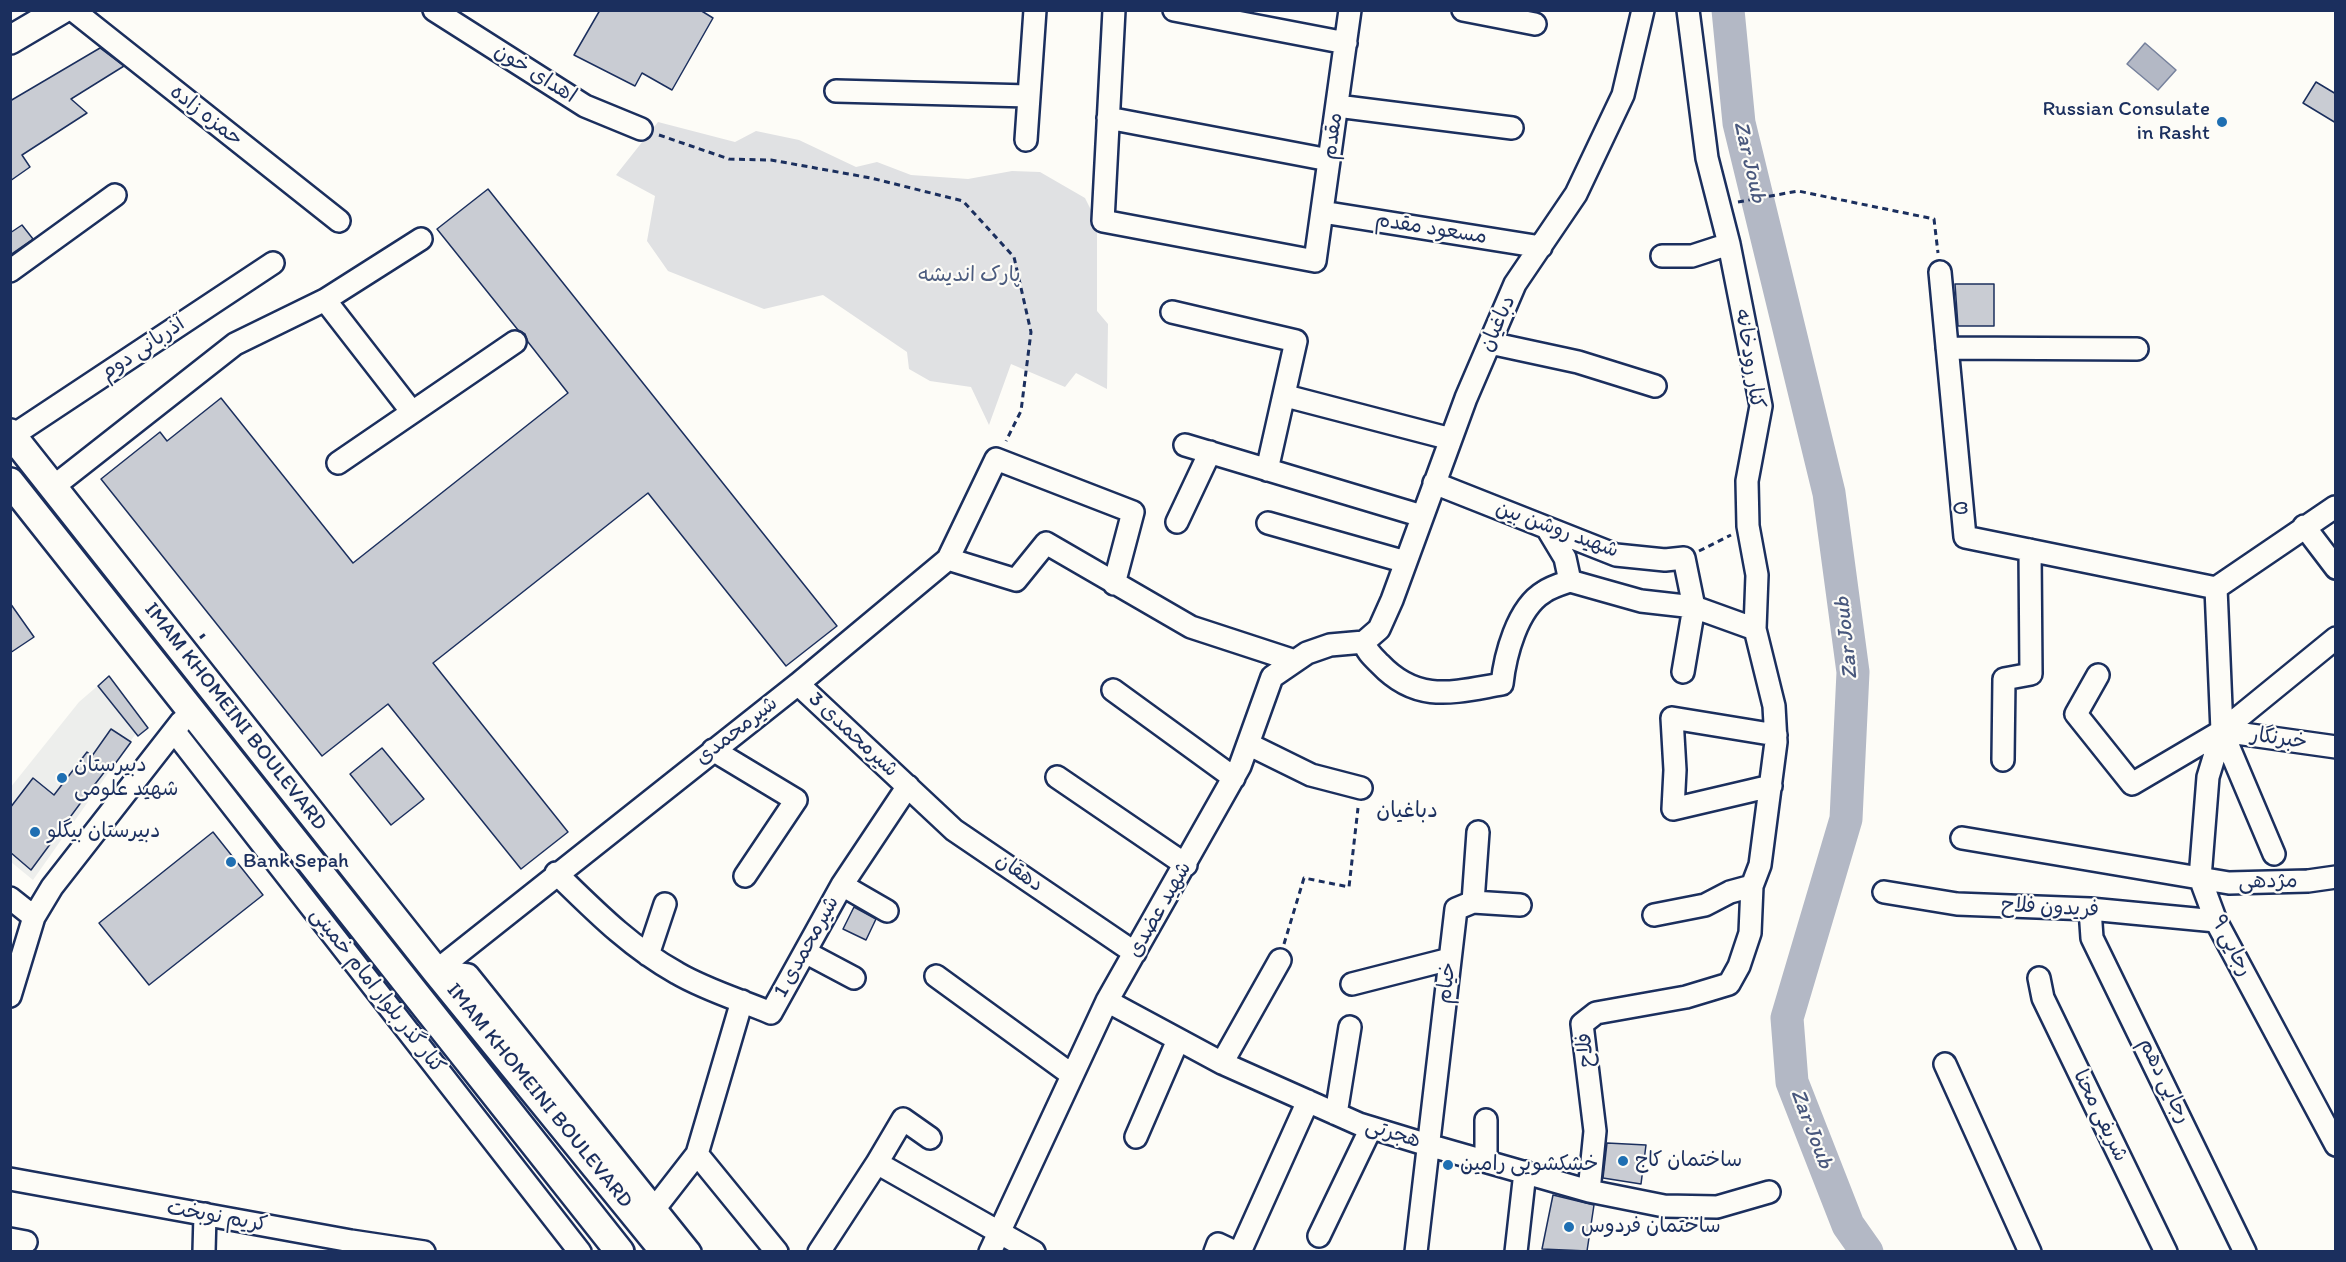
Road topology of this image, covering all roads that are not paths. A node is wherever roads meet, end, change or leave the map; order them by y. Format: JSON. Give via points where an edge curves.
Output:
{"nodes":[{"id":1,"x":62,"y":10,"type":"edge"},
{"id":2,"x":73,"y":10,"type":"edge"},
{"id":3,"x":434,"y":10,"type":"edge"},
{"id":4,"x":1035,"y":10,"type":"edge"},
{"id":5,"x":1114,"y":10,"type":"edge"},
{"id":6,"x":1174,"y":10,"type":"edge"},
{"id":7,"x":1350,"y":10,"type":"edge"},
{"id":8,"x":1463,"y":10,"type":"edge"},
{"id":9,"x":1643,"y":10,"type":"edge"},
{"id":10,"x":1688,"y":10,"type":"edge"},
{"id":11,"x":1535,"y":24,"type":"dead end"},
{"id":12,"x":10,"y":40,"type":"edge"},
{"id":13,"x":1346,"y":43,"type":"junction"},
{"id":14,"x":836,"y":91,"type":"dead end"},
{"id":15,"x":1029,"y":96,"type":"junction"},
{"id":16,"x":1337,"y":105,"type":"junction"},
{"id":17,"x":1108,"y":118,"type":"junction"},
{"id":18,"x":1512,"y":128,"type":"dead end"},
{"id":19,"x":641,"y":129,"type":"road end"},
{"id":20,"x":1026,"y":140,"type":"dead end"},
{"id":21,"x":1329,"y":160,"type":"junction"},
{"id":22,"x":115,"y":195,"type":"dead end"},
{"id":23,"x":1322,"y":212,"type":"junction"},
{"id":24,"x":339,"y":221,"type":"dead end"},
{"id":25,"x":421,"y":239,"type":"dead end"},
{"id":26,"x":1729,"y":244,"type":"junction"},
{"id":27,"x":1541,"y":247,"type":"junction"},
{"id":28,"x":1662,"y":256,"type":"dead end"},
{"id":29,"x":273,"y":263,"type":"dead end"},
{"id":30,"x":10,"y":271,"type":"edge"},
{"id":31,"x":1940,"y":272,"type":"road end"},
{"id":32,"x":325,"y":300,"type":"junction"},
{"id":33,"x":1172,"y":312,"type":"dead end"},
{"id":34,"x":515,"y":342,"type":"dead end"},
{"id":35,"x":1490,"y":343,"type":"junction"},
{"id":36,"x":1947,"y":348,"type":"junction"},
{"id":37,"x":2137,"y":349,"type":"dead end"},
{"id":38,"x":1655,"y":386,"type":"dead end"},
{"id":39,"x":1286,"y":396,"type":"junction"},
{"id":40,"x":412,"y":412,"type":"junction"},
{"id":41,"x":11,"y":434,"type":"edge"},
{"id":42,"x":1451,"y":439,"type":"junction"},
{"id":43,"x":1185,"y":445,"type":"dead end"},
{"id":44,"x":1210,"y":452,"type":"junction"},
{"id":45,"x":338,"y":463,"type":"dead end"},
{"id":46,"x":1267,"y":470,"type":"junction"},
{"id":47,"x":10,"y":482,"type":"edge"},
{"id":48,"x":1434,"y":483,"type":"junction"},
{"id":49,"x":53,"y":487,"type":"junction"},
{"id":50,"x":2335,"y":507,"type":"edge"},
{"id":51,"x":1422,"y":516,"type":"junction"},
{"id":52,"x":1177,"y":522,"type":"dead end"},
{"id":53,"x":1268,"y":523,"type":"dead end"},
{"id":54,"x":2304,"y":526,"type":"junction"},
{"id":55,"x":1546,"y":528,"type":"junction"},
{"id":56,"x":2030,"y":550,"type":"junction"},
{"id":57,"x":948,"y":559,"type":"junction"},
{"id":58,"x":1406,"y":562,"type":"junction"},
{"id":59,"x":2336,"y":568,"type":"edge"},
{"id":60,"x":1570,"y":581,"type":"junction"},
{"id":61,"x":1114,"y":584,"type":"junction"},
{"id":62,"x":2216,"y":588,"type":"junction"},
{"id":63,"x":1694,"y":607,"type":"junction"},
{"id":64,"x":1755,"y":629,"type":"junction"},
{"id":65,"x":2336,"y":638,"type":"edge"},
{"id":66,"x":1364,"y":642,"type":"junction"},
{"id":67,"x":1295,"y":661,"type":"junction"},
{"id":68,"x":1683,"y":672,"type":"dead end"},
{"id":69,"x":2098,"y":675,"type":"dead end"},
{"id":70,"x":798,"y":684,"type":"junction"},
{"id":71,"x":1113,"y":690,"type":"dead end"},
{"id":72,"x":191,"y":710,"type":"junction"},
{"id":73,"x":174,"y":731,"type":"junction"},
{"id":74,"x":2222,"y":731,"type":"junction"},
{"id":75,"x":1776,"y":735,"type":"junction"},
{"id":76,"x":1248,"y":744,"type":"junction"},
{"id":77,"x":2335,"y":749,"type":"edge"},
{"id":78,"x":712,"y":750,"type":"junction"},
{"id":79,"x":2002,"y":760,"type":"dead end"},
{"id":80,"x":1057,"y":777,"type":"dead end"},
{"id":81,"x":1234,"y":778,"type":"junction"},
{"id":82,"x":908,"y":786,"type":"junction"},
{"id":83,"x":1771,"y":786,"type":"junction"},
{"id":84,"x":1361,"y":788,"type":"road end"},
{"id":85,"x":1478,"y":832,"type":"dead end"},
{"id":86,"x":1962,"y":838,"type":"dead end"},
{"id":87,"x":2274,"y":854,"type":"dead end"},
{"id":88,"x":1186,"y":866,"type":"junction"},
{"id":89,"x":556,"y":873,"type":"junction"},
{"id":90,"x":745,"y":876,"type":"dead end"},
{"id":91,"x":2336,"y":877,"type":"edge"},
{"id":92,"x":2200,"y":878,"type":"junction"},
{"id":93,"x":842,"y":885,"type":"junction"},
{"id":94,"x":1752,"y":886,"type":"junction"},
{"id":95,"x":1884,"y":892,"type":"dead end"},
{"id":96,"x":10,"y":898,"type":"edge"},
{"id":97,"x":1473,"y":902,"type":"junction"},
{"id":98,"x":665,"y":904,"type":"dead end"},
{"id":99,"x":1520,"y":905,"type":"dead end"},
{"id":100,"x":2090,"y":909,"type":"junction"},
{"id":101,"x":887,"y":911,"type":"dead end"},
{"id":102,"x":1654,"y":915,"type":"dead end"},
{"id":103,"x":34,"y":917,"type":"junction"},
{"id":104,"x":2216,"y":921,"type":"junction"},
{"id":105,"x":805,"y":952,"type":"junction"},
{"id":106,"x":1135,"y":953,"type":"junction"},
{"id":107,"x":648,"y":955,"type":"junction"},
{"id":108,"x":1450,"y":959,"type":"junction"},
{"id":109,"x":1280,"y":960,"type":"road end"},
{"id":110,"x":436,"y":971,"type":"junction"},
{"id":111,"x":936,"y":976,"type":"dead end"},
{"id":112,"x":854,"y":978,"type":"dead end"},
{"id":113,"x":2039,"y":978,"type":"dead end"},
{"id":114,"x":1352,"y":984,"type":"dead end"},
{"id":115,"x":1729,"y":984,"type":"joint"},
{"id":116,"x":10,"y":996,"type":"edge"},
{"id":117,"x":742,"y":1001,"type":"junction"},
{"id":118,"x":1107,"y":1001,"type":"junction"},
{"id":119,"x":1350,"y":1028,"type":"dead end"},
{"id":120,"x":1178,"y":1040,"type":"junction"},
{"id":121,"x":1222,"y":1063,"type":"junction"},
{"id":122,"x":1945,"y":1064,"type":"dead end"},
{"id":123,"x":1072,"y":1075,"type":"junction"},
{"id":124,"x":1308,"y":1101,"type":"junction"},
{"id":125,"x":1336,"y":1114,"type":"junction"},
{"id":126,"x":1486,"y":1120,"type":"dead end"},
{"id":127,"x":1371,"y":1128,"type":"junction"},
{"id":128,"x":1136,"y":1137,"type":"dead end"},
{"id":129,"x":930,"y":1138,"type":"dead end"},
{"id":130,"x":1428,"y":1145,"type":"junction"},
{"id":131,"x":2336,"y":1145,"type":"edge"},
{"id":132,"x":697,"y":1154,"type":"junction"},
{"id":133,"x":1486,"y":1161,"type":"junction"},
{"id":134,"x":877,"y":1163,"type":"junction"},
{"id":135,"x":1525,"y":1172,"type":"junction"},
{"id":136,"x":10,"y":1179,"type":"edge"},
{"id":137,"x":1588,"y":1191,"type":"junction"},
{"id":138,"x":1769,"y":1192,"type":"dead end"},
{"id":139,"x":655,"y":1208,"type":"junction"},
{"id":140,"x":205,"y":1214,"type":"junction"},
{"id":141,"x":998,"y":1231,"type":"junction"},
{"id":142,"x":1319,"y":1236,"type":"dead end"},
{"id":143,"x":351,"y":1246,"type":"edge"},
{"id":144,"x":204,"y":1251,"type":"edge"},
{"id":145,"x":424,"y":1251,"type":"edge"},
{"id":146,"x":580,"y":1251,"type":"edge"},
{"id":147,"x":620,"y":1251,"type":"edge"},
{"id":148,"x":665,"y":1251,"type":"edge"},
{"id":149,"x":690,"y":1251,"type":"edge"},
{"id":150,"x":777,"y":1251,"type":"edge"},
{"id":151,"x":819,"y":1251,"type":"edge"},
{"id":152,"x":990,"y":1251,"type":"edge"},
{"id":153,"x":1034,"y":1251,"type":"edge"},
{"id":154,"x":1215,"y":1251,"type":"edge"},
{"id":155,"x":1235,"y":1251,"type":"edge"},
{"id":156,"x":1240,"y":1251,"type":"edge"},
{"id":157,"x":1416,"y":1251,"type":"edge"},
{"id":158,"x":1516,"y":1251,"type":"edge"},
{"id":159,"x":2030,"y":1251,"type":"edge"},
{"id":160,"x":2166,"y":1251,"type":"edge"},
{"id":161,"x":2245,"y":1251,"type":"edge"}],
"edges":[{"from":1,"to":12,"type":"main road"},
{"from":2,"to":24,"type":"street","name":"حمزه زاده"},
{"from":3,"to":19,"type":"street","name":"اهدای خون","via":[[585,106]]},
{"from":4,"to":15,"type":"street"},
{"from":5,"to":17,"type":"street"},
{"from":6,"to":13,"type":"street"},
{"from":7,"to":13,"type":"street","name":"مقدم"},
{"from":8,"to":11,"type":"street"},
{"from":9,"to":27,"type":"street","name":"دباغیان","via":[[1623,95],[1576,195]]},
{"from":10,"to":26,"type":"street","name":"کنار رودخانه","via":[[1707,158]]},
{"from":13,"to":16,"type":"street","name":"مقدم"},
{"from":14,"to":15,"type":"street"},
{"from":15,"to":20,"type":"street"},
{"from":16,"to":18,"type":"street"},
{"from":16,"to":21,"type":"street","name":"مقدم"},
{"from":17,"to":21,"type":"street"},
{"from":17,"to":23,"type":"street","name":"مقدم","via":[[1103,221],[1315,261]]},
{"from":21,"to":23,"type":"street","name":"مقدم"},
{"from":22,"to":30,"type":"street"},
{"from":23,"to":27,"type":"street","name":"مسعود مقدم"},
{"from":25,"to":32,"type":"street"},
{"from":26,"to":28,"type":"street","via":[[1692,256]]},
{"from":26,"to":64,"type":"street","name":"کنار رودخانه","via":[[1761,406],[1747,481],[1748,526],[1757,575]]},
{"from":27,"to":35,"type":"street","name":"دباغیان","via":[[1515,284]]},
{"from":29,"to":41,"type":"street","name":"آذربانی دوم"},
{"from":31,"to":36,"type":"street","name":"۵"},
{"from":32,"to":40,"type":"street"},
{"from":32,"to":49,"type":"street","via":[[235,344]]},
{"from":33,"to":39,"type":"street","via":[[1296,341]]},
{"from":34,"to":40,"type":"street"},
{"from":35,"to":38,"type":"street","via":[[1578,362]]},
{"from":35,"to":42,"type":"street","name":"دباغیان"},
{"from":36,"to":37,"type":"street"},
{"from":36,"to":56,"type":"street","name":"۵","via":[[1965,537]]},
{"from":39,"to":42,"type":"street"},
{"from":39,"to":46,"type":"street"},
{"from":40,"to":45,"type":"street"},
{"from":41,"to":49,"type":"main road","name":"IMAM KHOMEINI BOULEVARD"},
{"from":42,"to":48,"type":"street","name":"دباغیان"},
{"from":43,"to":44,"type":"street"},
{"from":44,"to":46,"type":"street"},
{"from":44,"to":52,"type":"street"},
{"from":46,"to":51,"type":"street"},
{"from":47,"to":72,"type":"main road","name":"IMAM KHOMEINI BOULEVARD"},
{"from":48,"to":51,"type":"street","name":"دباغیان"},
{"from":48,"to":55,"type":"street","name":"شهید روشن بین"},
{"from":49,"to":110,"type":"main road","name":"IMAM KHOMEINI BOULEVARD"},
{"from":50,"to":54,"type":"street"},
{"from":51,"to":58,"type":"street","name":"دباغیان"},
{"from":53,"to":58,"type":"street"},
{"from":54,"to":59,"type":"street"},
{"from":54,"to":62,"type":"street"},
{"from":55,"to":60,"type":"street","via":[[1565,558]]},
{"from":55,"to":63,"type":"street","name":"شهید روشن بین","via":[[1616,555],[1684,558]]},
{"from":56,"to":62,"type":"street","name":"۵"},
{"from":56,"to":79,"type":"street","via":[[2031,674],[2004,679]]},
{"from":57,"to":61,"type":"street","via":[[1016,580],[1047,543]]},
{"from":57,"to":61,"type":"street","name":"شیرمحمدی","via":[[996,459],[1133,512]]},
{"from":57,"to":70,"type":"street","name":"شیرمحمدی"},
{"from":58,"to":66,"type":"street","name":"دباغیان","via":[[1379,629]]},
{"from":60,"to":63,"type":"street","via":[[1641,601]]},
{"from":60,"to":66,"type":"street","via":[[1543,592],[1533,602],[1509,644],[1502,684],[1451,693],[1417,691],[1391,676],[1365,649]]},
{"from":61,"to":67,"type":"street","via":[[1191,627]]},
{"from":62,"to":74,"type":"street"},
{"from":63,"to":64,"type":"street"},
{"from":63,"to":68,"type":"street"},
{"from":64,"to":75,"type":"street","name":"کنار رودخانه","via":[[1774,706]]},
{"from":65,"to":74,"type":"street"},
{"from":66,"to":67,"type":"street","name":"شهید عضدی","via":[[1330,645]]},
{"from":67,"to":76,"type":"street","name":"شهید عضدی","via":[[1272,677]]},
{"from":69,"to":74,"type":"street","via":[[2076,714],[2132,784]]},
{"from":70,"to":78,"type":"street","name":"شیرمحمدی"},
{"from":70,"to":82,"type":"street","name":"شیرمحمدی 3"},
{"from":71,"to":81,"type":"street"},
{"from":72,"to":73,"type":"street"},
{"from":72,"to":147,"type":"main road","name":"IMAM KHOMEINI BOULEVARD"},
{"from":73,"to":103,"type":"street","via":[[52,887]]},
{"from":73,"to":146,"type":"street","name":"کنار گذر بلوار امام خمینی"},
{"from":74,"to":77,"type":"street","name":"خبرنگار"},
{"from":74,"to":87,"type":"street"},
{"from":74,"to":92,"type":"street","name":"رجایی ۹","via":[[2208,777]]},
{"from":75,"to":83,"type":"street","name":"کنار رودخانه"},
{"from":75,"to":83,"type":"street","via":[[1672,718],[1673,809]]},
{"from":76,"to":81,"type":"street","name":"شهید عضدی"},
{"from":76,"to":84,"type":"street","via":[[1311,775]]},
{"from":78,"to":89,"type":"street","name":"شیرمحمدی"},
{"from":78,"to":90,"type":"street","via":[[796,800]]},
{"from":80,"to":88,"type":"street"},
{"from":81,"to":88,"type":"street","name":"شهید عضدی"},
{"from":82,"to":93,"type":"street","name":"شیرمحمدی 1"},
{"from":82,"to":106,"type":"street","name":"دهقان","via":[[954,830]]},
{"from":83,"to":94,"type":"street","name":"کنار رودخانه","via":[[1760,865]]},
{"from":85,"to":97,"type":"street"},
{"from":86,"to":92,"type":"street","name":"مژدهی"},
{"from":88,"to":106,"type":"street","name":"شهید عضدی"},
{"from":89,"to":107,"type":"street","name":"شیرمحمدی 1","via":[[622,937]]},
{"from":89,"to":110,"type":"street","name":"شیرمحمدی"},
{"from":91,"to":92,"type":"street","name":"مژدهی","via":[[2229,883]]},
{"from":92,"to":104,"type":"street","name":"رجایی ۹"},
{"from":93,"to":101,"type":"street"},
{"from":93,"to":105,"type":"street","name":"شیرمحمدی 1"},
{"from":94,"to":102,"type":"street","via":[[1705,905]]},
{"from":94,"to":115,"type":"street","name":"کنار رودخانه","via":[[1750,933]]},
{"from":95,"to":100,"type":"street","name":"فریدون فلاح","via":[[1957,904]]},
{"from":96,"to":103,"type":"street"},
{"from":97,"to":99,"type":"street"},
{"from":97,"to":108,"type":"street","name":"خیام","via":[[1456,909]]},
{"from":98,"to":107,"type":"street"},
{"from":100,"to":104,"type":"street","name":"فریدون فلاح"},
{"from":100,"to":161,"type":"street","name":"رجایی دهم","via":[[2092,938]]},
{"from":103,"to":116,"type":"street"},
{"from":104,"to":131,"type":"street","name":"رجایی ۹"},
{"from":105,"to":112,"type":"street"},
{"from":105,"to":117,"type":"street","name":"شیرمحمدی 1","via":[[771,1013]]},
{"from":106,"to":118,"type":"street","name":"شهید عضدی"},
{"from":107,"to":117,"type":"street","name":"شیرمحمدی 1","via":[[678,974]]},
{"from":108,"to":114,"type":"street"},
{"from":108,"to":130,"type":"street","name":"خیام"},
{"from":109,"to":121,"type":"street"},
{"from":110,"to":139,"type":"street","via":[[468,975]]},
{"from":110,"to":148,"type":"main road","name":"IMAM KHOMEINI BOULEVARD"},
{"from":111,"to":123,"type":"street"},
{"from":113,"to":160,"type":"street","name":"شریفی محنا","via":[[2043,998]]},
{"from":115,"to":137,"type":"street","name":"فلاح","via":[[1686,997],[1596,1013],[1582,1024],[1595,1131]]},
{"from":117,"to":132,"type":"street"},
{"from":118,"to":120,"type":"street","name":"هجرتی"},
{"from":118,"to":123,"type":"street","name":"شهید عضدی"},
{"from":119,"to":125,"type":"street"},
{"from":120,"to":121,"type":"street","name":"هجرتی"},
{"from":120,"to":128,"type":"street"},
{"from":121,"to":124,"type":"street","name":"هجرتی"},
{"from":122,"to":159,"type":"street"},
{"from":123,"to":141,"type":"street","name":"شهید عضدی"},
{"from":124,"to":125,"type":"street","name":"هجرتی"},
{"from":124,"to":156,"type":"street"},
{"from":125,"to":127,"type":"street","name":"هجرتی"},
{"from":126,"to":133,"type":"street"},
{"from":127,"to":130,"type":"street","name":"هجرتی"},
{"from":127,"to":142,"type":"street"},
{"from":129,"to":134,"type":"street","via":[[903,1119]]},
{"from":130,"to":133,"type":"street","name":"هجرتی"},
{"from":130,"to":157,"type":"street","name":"خیام"},
{"from":132,"to":139,"type":"street"},
{"from":132,"to":150,"type":"street"},
{"from":133,"to":135,"type":"street","name":"هجرتی"},
{"from":134,"to":141,"type":"street"},
{"from":134,"to":151,"type":"street"},
{"from":135,"to":137,"type":"street","name":"هجرتی"},
{"from":135,"to":158,"type":"street"},
{"from":136,"to":140,"type":"street","name":"کریم نوبخت"},
{"from":137,"to":138,"type":"street","name":"هجرتی","via":[[1664,1206],[1717,1207]]},
{"from":139,"to":149,"type":"street"},
{"from":140,"to":143,"type":"street","name":"کریم نوبخت"},
{"from":140,"to":144,"type":"street"},
{"from":141,"to":152,"type":"street","name":"شهید عضدی"},
{"from":141,"to":153,"type":"street"},
{"from":143,"to":145,"type":"street","name":"کریم نوبخت"},
{"from":154,"to":155,"type":"street","via":[[1218,1244]]}]}
